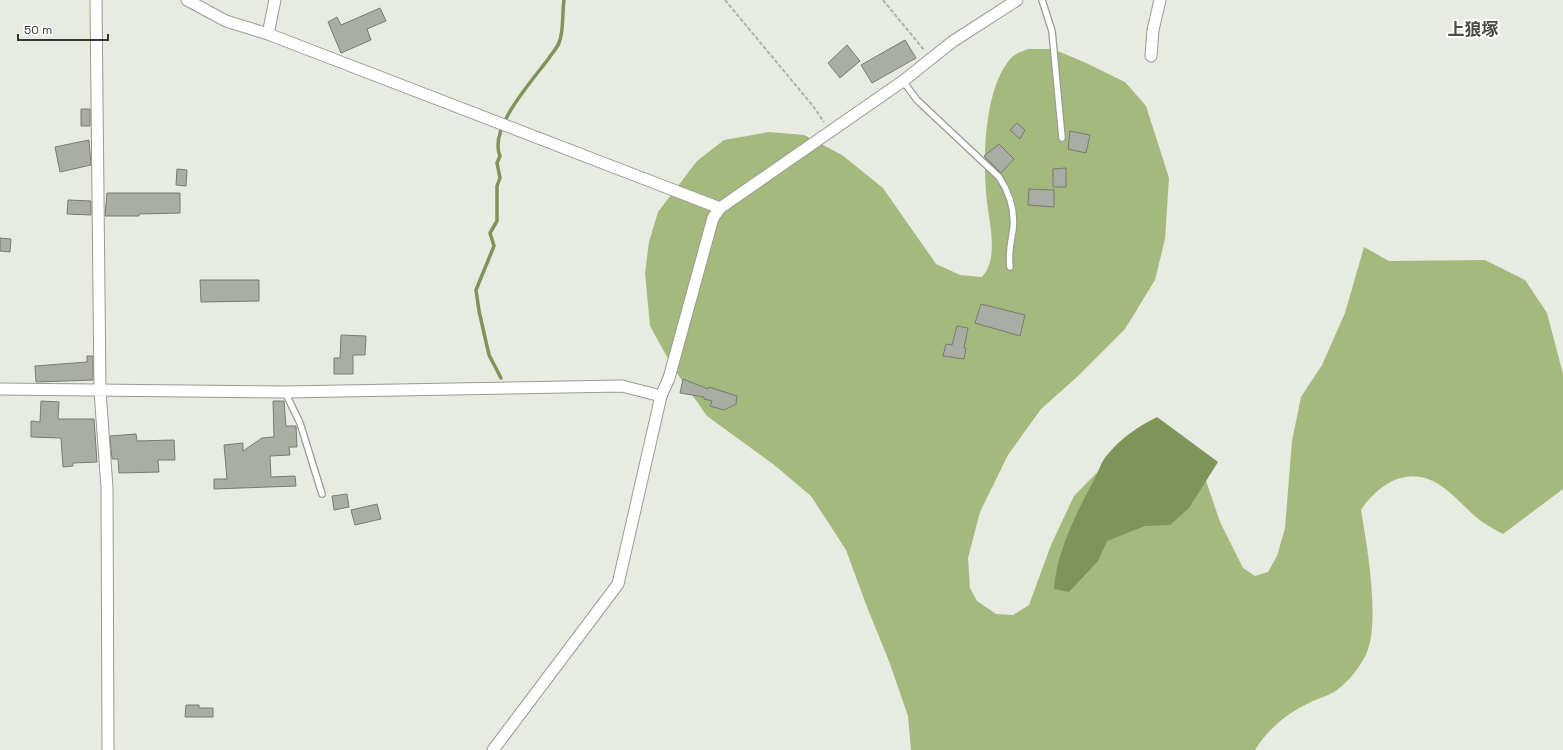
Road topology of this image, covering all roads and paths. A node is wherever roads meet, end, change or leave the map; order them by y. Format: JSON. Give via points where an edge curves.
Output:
{"nodes":[{"id":1,"x":96,"y":0,"type":"edge"},
{"id":2,"x":187,"y":0,"type":"edge"},
{"id":3,"x":275,"y":0,"type":"edge"},
{"id":4,"x":725,"y":0,"type":"edge"},
{"id":5,"x":883,"y":0,"type":"edge"},
{"id":6,"x":1017,"y":0,"type":"edge"},
{"id":7,"x":1042,"y":0,"type":"edge"},
{"id":8,"x":1160,"y":0,"type":"edge"},
{"id":9,"x":268,"y":34,"type":"junction"},
{"id":10,"x":1151,"y":56,"type":"dead end"},
{"id":11,"x":931,"y":59,"type":"junction"},
{"id":12,"x":902,"y":81,"type":"junction"},
{"id":13,"x":830,"y":131,"type":"junction"},
{"id":14,"x":1062,"y":138,"type":"dead end"},
{"id":15,"x":720,"y":208,"type":"junction"},
{"id":16,"x":1010,"y":267,"type":"dead end"},
{"id":17,"x":0,"y":389,"type":"edge"},
{"id":18,"x":100,"y":391,"type":"junction"},
{"id":19,"x":285,"y":392,"type":"junction"},
{"id":20,"x":661,"y":396,"type":"junction"},
{"id":21,"x":322,"y":494,"type":"dead end"},
{"id":22,"x":108,"y":750,"type":"edge"},
{"id":23,"x":493,"y":750,"type":"edge"}],
"edges":[{"from":1,"to":18,"type":"street"},
{"from":2,"to":9,"type":"street","via":[[226,21]]},
{"from":3,"to":9,"type":"street"},
{"from":4,"to":13,"type":"path","via":[[813,106]]},
{"from":5,"to":11,"type":"path"},
{"from":6,"to":11,"type":"street","via":[[952,42]]},
{"from":7,"to":14,"type":"lane","via":[[1052,31]]},
{"from":8,"to":10,"type":"street","via":[[1153,30]]},
{"from":9,"to":15,"type":"street"},
{"from":11,"to":12,"type":"street"},
{"from":12,"to":13,"type":"street"},
{"from":12,"to":16,"type":"lane","via":[[917,100],[1000,177],[1007,189],[1013,227],[1008,254]]},
{"from":13,"to":15,"type":"street"},
{"from":15,"to":20,"type":"street","via":[[713,218],[669,378]]},
{"from":17,"to":18,"type":"street"},
{"from":18,"to":19,"type":"street"},
{"from":18,"to":22,"type":"street","via":[[107,488]]},
{"from":19,"to":20,"type":"street","via":[[622,386]]},
{"from":19,"to":21,"type":"lane","via":[[300,423]]},
{"from":20,"to":23,"type":"street","via":[[618,584]]}]}
